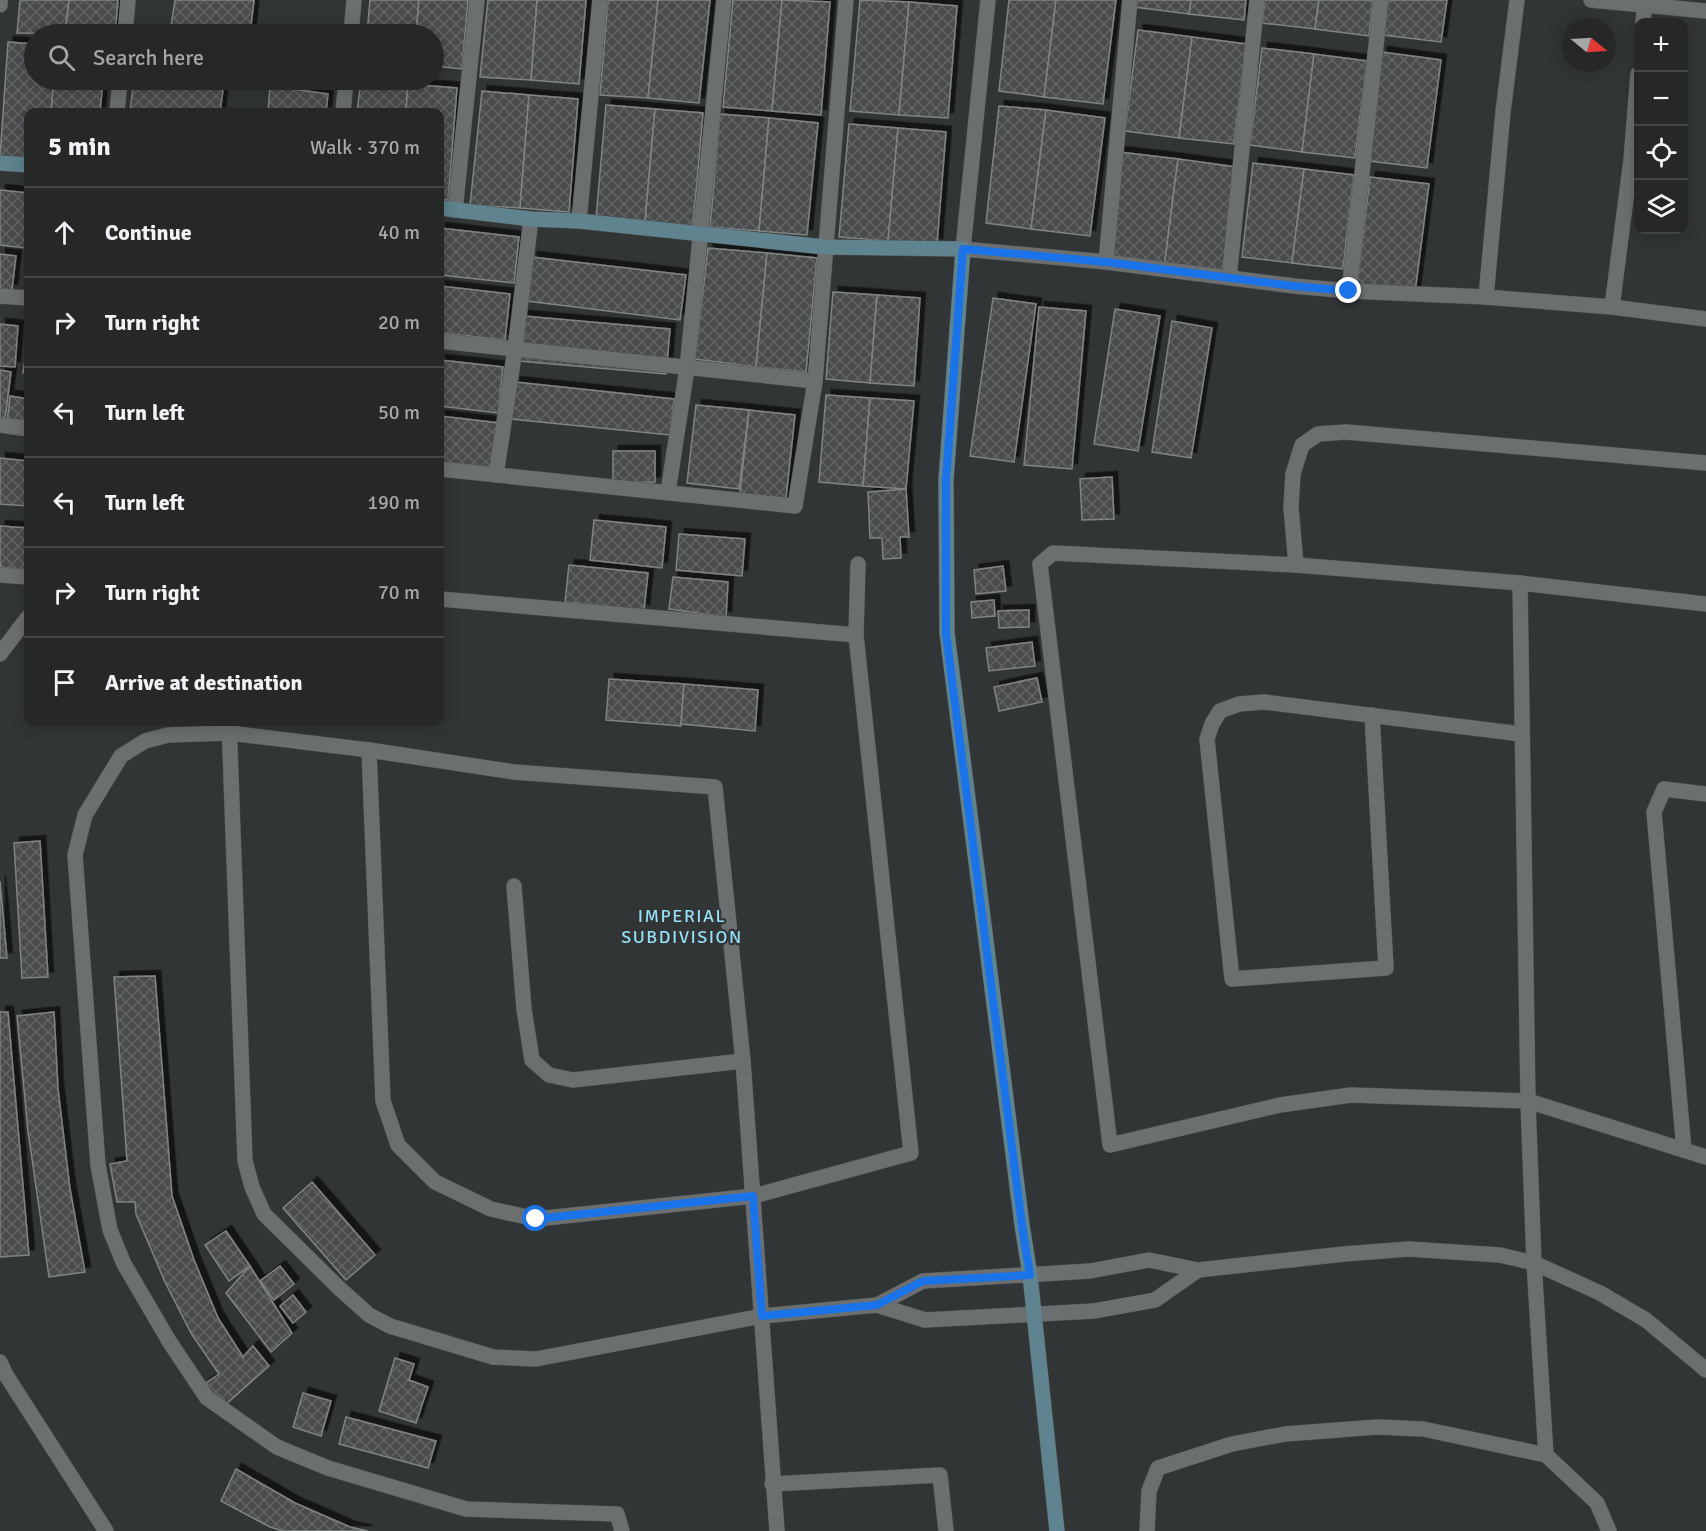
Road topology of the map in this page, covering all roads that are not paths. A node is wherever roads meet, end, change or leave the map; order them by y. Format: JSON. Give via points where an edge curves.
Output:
{"nodes":[{"id":1,"x":0,"y":0,"type":"edge"},
{"id":2,"x":128,"y":0,"type":"edge"},
{"id":3,"x":354,"y":0,"type":"edge"},
{"id":4,"x":477,"y":0,"type":"edge"},
{"id":5,"x":600,"y":0,"type":"edge"},
{"id":6,"x":724,"y":0,"type":"edge"},
{"id":7,"x":846,"y":0,"type":"edge"},
{"id":8,"x":988,"y":0,"type":"edge"},
{"id":9,"x":1130,"y":0,"type":"edge"},
{"id":10,"x":1257,"y":0,"type":"edge"},
{"id":11,"x":1381,"y":0,"type":"edge"},
{"id":12,"x":1517,"y":0,"type":"edge"},
{"id":13,"x":1591,"y":0,"type":"edge"},
{"id":14,"x":1645,"y":3,"type":"edge"},
{"id":15,"x":0,"y":5,"type":"edge"},
{"id":16,"x":1706,"y":11,"type":"edge"},
{"id":17,"x":1643,"y":18,"type":"edge"},
{"id":18,"x":126,"y":24,"type":"edge"},
{"id":19,"x":352,"y":24,"type":"edge"},
{"id":20,"x":119,"y":90,"type":"edge"},
{"id":21,"x":345,"y":90,"type":"edge"},
{"id":22,"x":117,"y":108,"type":"edge"},
{"id":23,"x":343,"y":108,"type":"edge"},
{"id":24,"x":1634,"y":123,"type":"edge"},
{"id":25,"x":0,"y":163,"type":"edge"},
{"id":26,"x":24,"y":165,"type":"edge"},
{"id":27,"x":447,"y":209,"type":"edge"},
{"id":28,"x":531,"y":219,"type":"junction"},
{"id":29,"x":579,"y":221,"type":"junction"},
{"id":30,"x":701,"y":236,"type":"junction"},
{"id":31,"x":825,"y":247,"type":"junction"},
{"id":32,"x":963,"y":249,"type":"junction"},
{"id":33,"x":1106,"y":262,"type":"junction"},
{"id":34,"x":1229,"y":278,"type":"junction"},
{"id":35,"x":1349,"y":291,"type":"junction"},
{"id":36,"x":0,"y":296,"type":"edge"},
{"id":37,"x":1486,"y":297,"type":"junction"},
{"id":38,"x":24,"y":298,"type":"edge"},
{"id":39,"x":1612,"y":307,"type":"junction"},
{"id":40,"x":1706,"y":319,"type":"edge"},
{"id":41,"x":444,"y":341,"type":"edge"},
{"id":42,"x":515,"y":350,"type":"junction"},
{"id":43,"x":687,"y":368,"type":"junction"},
{"id":44,"x":815,"y":381,"type":"junction"},
{"id":45,"x":0,"y":425,"type":"edge"},
{"id":46,"x":24,"y":428,"type":"edge"},
{"id":47,"x":1706,"y":463,"type":"edge"},
{"id":48,"x":444,"y":469,"type":"edge"},
{"id":49,"x":496,"y":475,"type":"junction"},
{"id":50,"x":668,"y":492,"type":"junction"},
{"id":51,"x":858,"y":564,"type":"dead end"},
{"id":52,"x":1296,"y":565,"type":"junction"},
{"id":53,"x":0,"y":574,"type":"edge"},
{"id":54,"x":24,"y":577,"type":"edge"},
{"id":55,"x":1520,"y":583,"type":"junction"},
{"id":56,"x":444,"y":599,"type":"edge"},
{"id":57,"x":1706,"y":604,"type":"edge"},
{"id":58,"x":24,"y":622,"type":"edge"},
{"id":59,"x":856,"y":635,"type":"junction"},
{"id":60,"x":0,"y":654,"type":"edge"},
{"id":61,"x":1372,"y":715,"type":"junction"},
{"id":62,"x":229,"y":727,"type":"edge"},
{"id":63,"x":1521,"y":734,"type":"junction"},
{"id":64,"x":369,"y":750,"type":"junction"},
{"id":65,"x":1706,"y":794,"type":"edge"},
{"id":66,"x":514,"y":886,"type":"dead end"},
{"id":67,"x":743,"y":1061,"type":"junction"},
{"id":68,"x":1528,"y":1101,"type":"junction"},
{"id":69,"x":1684,"y":1150,"type":"junction"},
{"id":70,"x":1706,"y":1157,"type":"edge"},
{"id":71,"x":753,"y":1196,"type":"junction"},
{"id":72,"x":1534,"y":1263,"type":"junction"},
{"id":73,"x":1198,"y":1270,"type":"junction"},
{"id":74,"x":1030,"y":1275,"type":"junction"},
{"id":75,"x":877,"y":1305,"type":"junction"},
{"id":76,"x":1035,"y":1315,"type":"junction"},
{"id":77,"x":762,"y":1316,"type":"junction"},
{"id":78,"x":1706,"y":1370,"type":"edge"},
{"id":79,"x":2,"y":1371,"type":"edge"},
{"id":80,"x":1545,"y":1455,"type":"junction"},
{"id":81,"x":772,"y":1484,"type":"junction"},
{"id":82,"x":106,"y":1531,"type":"edge"},
{"id":83,"x":622,"y":1531,"type":"edge"},
{"id":84,"x":777,"y":1531,"type":"edge"},
{"id":85,"x":946,"y":1531,"type":"edge"},
{"id":86,"x":1057,"y":1531,"type":"edge"},
{"id":87,"x":1147,"y":1531,"type":"edge"},
{"id":88,"x":1609,"y":1531,"type":"edge"}],
"edges":[{"from":1,"to":15,"type":"street"},
{"from":2,"to":18,"type":"street"},
{"from":3,"to":19,"type":"street"},
{"from":4,"to":27,"type":"street"},
{"from":5,"to":29,"type":"street"},
{"from":6,"to":30,"type":"street"},
{"from":7,"to":31,"type":"street"},
{"from":8,"to":32,"type":"street"},
{"from":9,"to":33,"type":"street"},
{"from":10,"to":34,"type":"street"},
{"from":11,"to":35,"type":"street"},
{"from":12,"to":37,"type":"street"},
{"from":13,"to":14,"type":"street"},
{"from":14,"to":16,"type":"street"},
{"from":14,"to":17,"type":"street"},
{"from":20,"to":22,"type":"street"},
{"from":21,"to":23,"type":"street"},
{"from":24,"to":39,"type":"street"},
{"from":25,"to":26,"type":"street"},
{"from":27,"to":28,"type":"street"},
{"from":28,"to":29,"type":"street"},
{"from":28,"to":42,"type":"street"},
{"from":29,"to":30,"type":"street"},
{"from":30,"to":31,"type":"street"},
{"from":30,"to":43,"type":"street"},
{"from":31,"to":32,"type":"street"},
{"from":31,"to":44,"type":"street"},
{"from":32,"to":33,"type":"street"},
{"from":32,"to":74,"type":"street","via":[[946,480],[946,633]]},
{"from":33,"to":34,"type":"street"},
{"from":34,"to":35,"type":"street"},
{"from":35,"to":37,"type":"street"},
{"from":36,"to":38,"type":"street"},
{"from":37,"to":39,"type":"street"},
{"from":39,"to":40,"type":"street"},
{"from":41,"to":42,"type":"street"},
{"from":42,"to":43,"type":"street"},
{"from":42,"to":49,"type":"street"},
{"from":43,"to":44,"type":"street"},
{"from":43,"to":50,"type":"street"},
{"from":44,"to":50,"type":"street","via":[[795,506]]},
{"from":45,"to":46,"type":"street"},
{"from":47,"to":52,"type":"street","via":[[1346,432],[1318,434],[1302,445],[1293,474],[1291,507]]},
{"from":48,"to":49,"type":"street"},
{"from":49,"to":50,"type":"street"},
{"from":51,"to":59,"type":"street"},
{"from":52,"to":55,"type":"street"},
{"from":52,"to":68,"type":"street","via":[[1053,553],[1040,564],[1110,1145],[1280,1105],[1351,1095]]},
{"from":53,"to":54,"type":"street"},
{"from":55,"to":57,"type":"street"},
{"from":55,"to":63,"type":"street"},
{"from":56,"to":59,"type":"street"},
{"from":58,"to":60,"type":"street"},
{"from":59,"to":71,"type":"street","via":[[911,1153]]},
{"from":61,"to":61,"type":"street","via":[[1386,968],[1232,979],[1207,739],[1212,724],[1220,711],[1239,704],[1264,702]]},
{"from":61,"to":63,"type":"street"},
{"from":62,"to":64,"type":"street"},
{"from":62,"to":77,"type":"street","via":[[245,1161],[264,1214],[369,1315],[390,1326],[493,1357],[536,1359]]},
{"from":62,"to":83,"type":"street","via":[[145,741],[121,756],[85,815],[75,855],[98,1165],[110,1230],[124,1264],[207,1398],[277,1447],[328,1468],[466,1509],[617,1514]]},
{"from":63,"to":68,"type":"street"},
{"from":64,"to":67,"type":"street","via":[[514,772],[715,787]]},
{"from":64,"to":71,"type":"street","via":[[383,1101],[398,1145],[435,1182],[491,1209],[536,1219]]},
{"from":65,"to":69,"type":"street","via":[[1664,789],[1654,812]]},
{"from":66,"to":67,"type":"street","via":[[532,1060],[549,1075],[573,1080]]},
{"from":67,"to":71,"type":"street"},
{"from":68,"to":69,"type":"street"},
{"from":68,"to":72,"type":"street"},
{"from":69,"to":70,"type":"street"},
{"from":71,"to":77,"type":"street"},
{"from":72,"to":73,"type":"street","via":[[1500,1255],[1409,1249]]},
{"from":72,"to":78,"type":"street","via":[[1600,1293],[1646,1320]]},
{"from":72,"to":80,"type":"street"},
{"from":73,"to":74,"type":"street","via":[[1149,1260],[1090,1271]]},
{"from":73,"to":76,"type":"street","via":[[1155,1300],[1094,1311]]},
{"from":74,"to":75,"type":"street","via":[[923,1281]]},
{"from":74,"to":76,"type":"street"},
{"from":75,"to":76,"type":"street","via":[[925,1320]]},
{"from":75,"to":77,"type":"street"},
{"from":76,"to":86,"type":"street"},
{"from":77,"to":81,"type":"street"},
{"from":79,"to":82,"type":"street"},
{"from":80,"to":87,"type":"street","via":[[1423,1429],[1377,1427],[1285,1434],[1232,1444],[1158,1468],[1149,1491]]},
{"from":80,"to":88,"type":"street","via":[[1597,1503]]},
{"from":81,"to":84,"type":"street"},
{"from":81,"to":85,"type":"street","via":[[940,1475]]}]}
